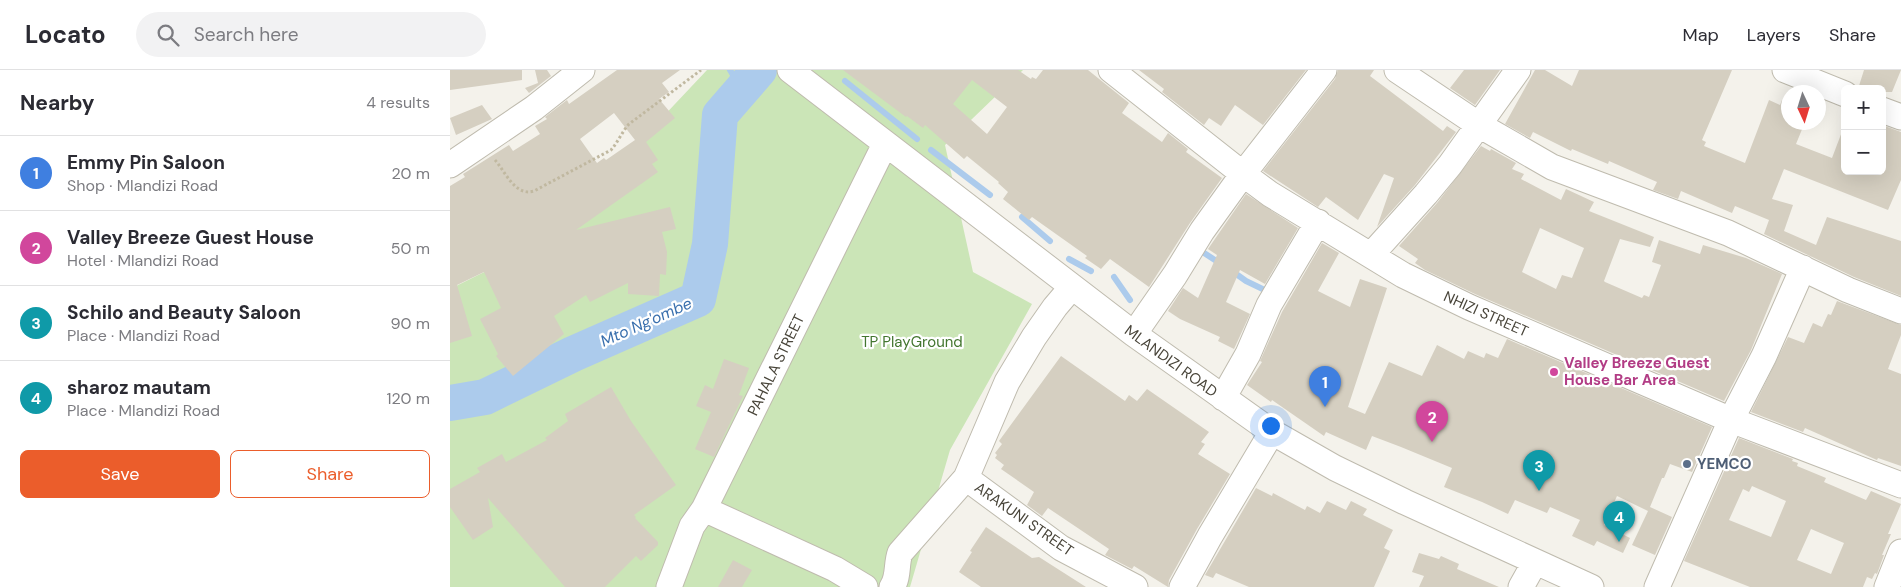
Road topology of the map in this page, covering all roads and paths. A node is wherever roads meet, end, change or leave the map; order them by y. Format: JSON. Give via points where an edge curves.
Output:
{"nodes":[{"id":1,"x":582,"y":70,"type":"edge"},
{"id":2,"x":701,"y":70,"type":"edge"},
{"id":3,"x":790,"y":70,"type":"edge"},
{"id":4,"x":1111,"y":70,"type":"edge"},
{"id":5,"x":1324,"y":70,"type":"edge"},
{"id":6,"x":1397,"y":70,"type":"edge"},
{"id":7,"x":1518,"y":70,"type":"edge"},
{"id":8,"x":1797,"y":72,"type":"edge"},
{"id":9,"x":1841,"y":92,"type":"edge"},
{"id":10,"x":1886,"y":111,"type":"edge"},
{"id":11,"x":1901,"y":117,"type":"edge"},
{"id":12,"x":1479,"y":125,"type":"junction"},
{"id":13,"x":886,"y":144,"type":"junction"},
{"id":14,"x":493,"y":158,"type":"dead end"},
{"id":15,"x":450,"y":165,"type":"edge"},
{"id":16,"x":1243,"y":174,"type":"junction"},
{"id":17,"x":1318,"y":222,"type":"junction"},
{"id":18,"x":1371,"y":255,"type":"junction"},
{"id":19,"x":1803,"y":268,"type":"junction"},
{"id":20,"x":1072,"y":287,"type":"junction"},
{"id":21,"x":1901,"y":311,"type":"edge"},
{"id":22,"x":1134,"y":334,"type":"junction"},
{"id":23,"x":1223,"y":398,"type":"junction"},
{"id":24,"x":1731,"y":420,"type":"junction"},
{"id":25,"x":1272,"y":432,"type":"junction"},
{"id":26,"x":966,"y":478,"type":"junction"},
{"id":27,"x":1901,"y":485,"type":"edge"},
{"id":28,"x":704,"y":509,"type":"junction"},
{"id":29,"x":1901,"y":552,"type":"edge"},
{"id":30,"x":1535,"y":562,"type":"junction"},
{"id":31,"x":669,"y":587,"type":"edge"},
{"id":32,"x":866,"y":587,"type":"edge"},
{"id":33,"x":892,"y":587,"type":"edge"},
{"id":34,"x":1135,"y":587,"type":"edge"},
{"id":35,"x":1182,"y":587,"type":"edge"},
{"id":36,"x":1521,"y":587,"type":"edge"},
{"id":37,"x":1591,"y":587,"type":"edge"},
{"id":38,"x":1657,"y":587,"type":"edge"},
{"id":39,"x":1887,"y":587,"type":"edge"}],
"edges":[{"from":1,"to":15,"type":"street","via":[[534,108]]},
{"from":2,"to":14,"type":"path","via":[[629,124],[611,150],[534,191],[520,191]]},
{"from":3,"to":13,"type":"street","name":"MLANDIZI ROAD"},
{"from":4,"to":16,"type":"street","name":"NHIZI STREET"},
{"from":5,"to":16,"type":"street"},
{"from":6,"to":12,"type":"street"},
{"from":7,"to":12,"type":"street"},
{"from":8,"to":9,"type":"street"},
{"from":10,"to":11,"type":"street"},
{"from":12,"to":18,"type":"street","via":[[1426,194]]},
{"from":12,"to":19,"type":"street","via":[[1552,167],[1728,233]]},
{"from":13,"to":20,"type":"street","name":"MLANDIZI ROAD"},
{"from":13,"to":28,"type":"street","name":"PAHALA STREET"},
{"from":16,"to":17,"type":"street","name":"NHIZI STREET"},
{"from":16,"to":22,"type":"street"},
{"from":17,"to":18,"type":"street","name":"NHIZI STREET"},
{"from":17,"to":23,"type":"street","via":[[1268,306],[1248,354]]},
{"from":18,"to":24,"type":"street","name":"NHIZI STREET","via":[[1433,291]]},
{"from":19,"to":21,"type":"street"},
{"from":19,"to":24,"type":"street"},
{"from":20,"to":22,"type":"street","name":"MLANDIZI ROAD"},
{"from":20,"to":26,"type":"street","via":[[1034,337],[1007,382]]},
{"from":22,"to":23,"type":"street","name":"MLANDIZI ROAD"},
{"from":23,"to":25,"type":"street","name":"MLANDIZI ROAD"},
{"from":24,"to":27,"type":"street","name":"NHIZI STREET"},
{"from":24,"to":38,"type":"street"},
{"from":25,"to":30,"type":"street","name":"MLANDIZI ROAD","via":[[1335,468]]},
{"from":25,"to":35,"type":"street"},
{"from":26,"to":33,"type":"street","via":[[900,553]]},
{"from":26,"to":34,"type":"street","name":"ARAKUNI STREET","via":[[1061,548]]},
{"from":28,"to":31,"type":"street","name":"PAHALA STREET","via":[[692,526]]},
{"from":28,"to":32,"type":"street","via":[[835,569]]},
{"from":29,"to":39,"type":"street"},
{"from":30,"to":36,"type":"street"},
{"from":30,"to":37,"type":"street","name":"MLANDIZI ROAD"}]}
